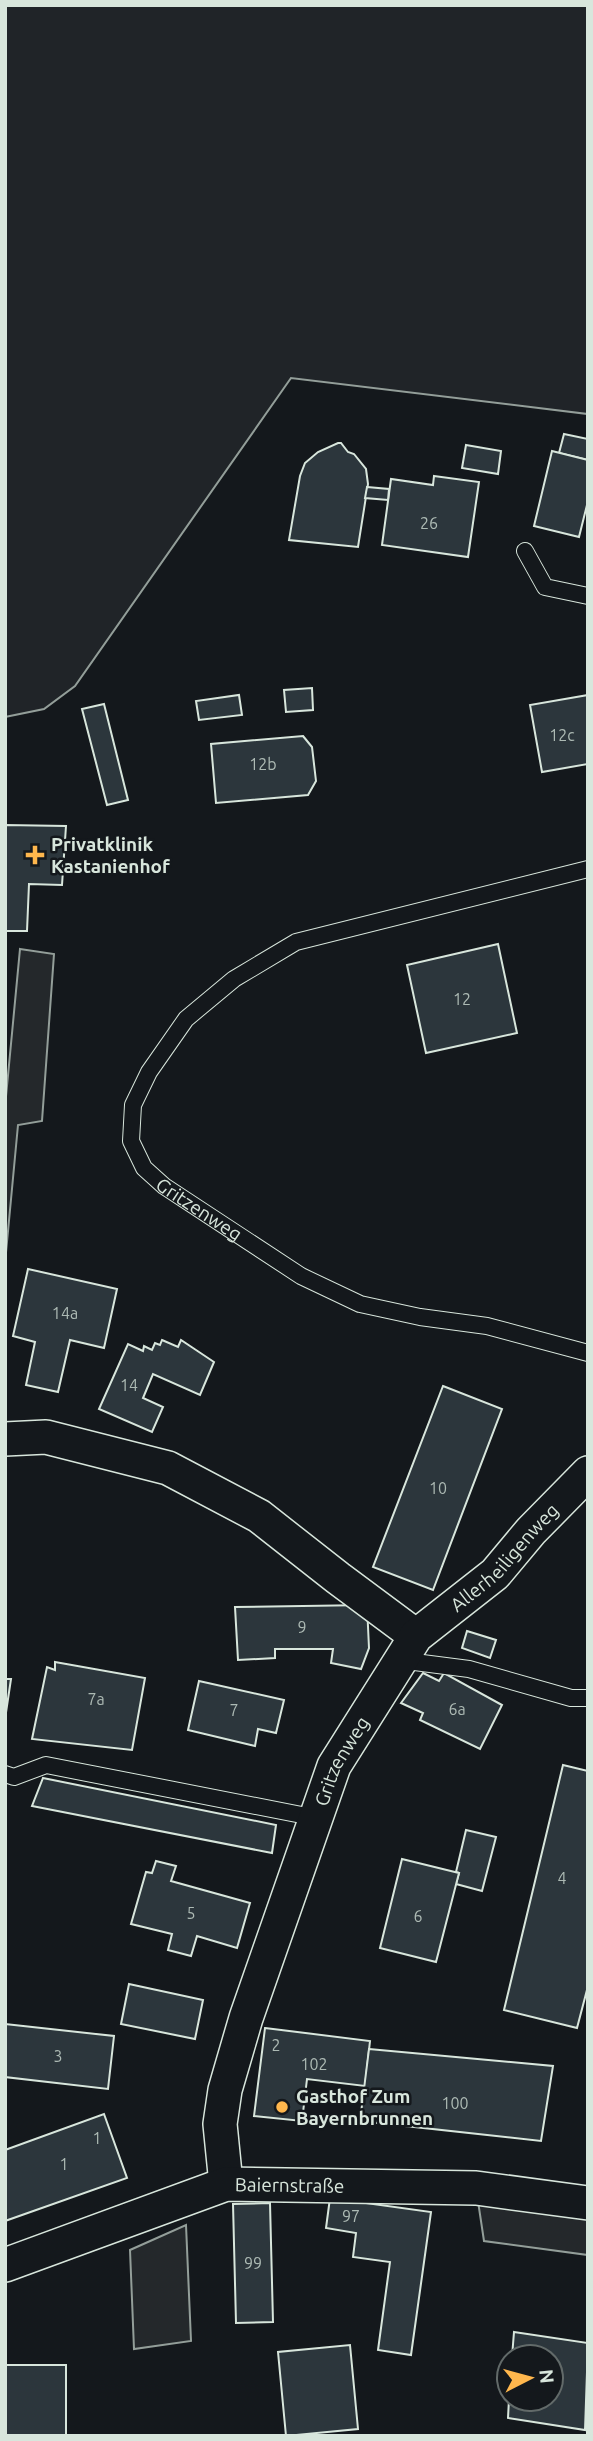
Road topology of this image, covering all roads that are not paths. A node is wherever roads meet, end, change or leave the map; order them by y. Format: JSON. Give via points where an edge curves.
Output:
{"nodes":[{"id":1,"x":525,"y":551,"type":"dead end"},
{"id":2,"x":588,"y":596,"type":"edge"},
{"id":3,"x":588,"y":869,"type":"edge"},
{"id":4,"x":588,"y":1353,"type":"edge"},
{"id":5,"x":5,"y":1439,"type":"edge"},
{"id":6,"x":588,"y":1473,"type":"edge"},
{"id":7,"x":407,"y":1648,"type":"junction"},
{"id":8,"x":588,"y":1698,"type":"edge"},
{"id":9,"x":5,"y":1774,"type":"edge"},
{"id":10,"x":317,"y":1818,"type":"junction"},
{"id":11,"x":226,"y":2184,"type":"junction"},
{"id":12,"x":588,"y":2203,"type":"edge"},
{"id":13,"x":5,"y":2264,"type":"edge"}],
"edges":[{"from":1,"to":2,"type":"lane","via":[[545,587]]},
{"from":3,"to":4,"type":"lane","name":"Gritzenweg","via":[[296,942],[234,979],[186,1019],[149,1072],[133,1105],[131,1140],[144,1168],[164,1186],[301,1276],[360,1304],[487,1326]]},
{"from":5,"to":7,"type":"street","via":[[46,1437],[168,1468],[259,1516],[338,1578]]},
{"from":6,"to":7,"type":"street","name":"Allerheiligenweg","via":[[495,1574]]},
{"from":7,"to":8,"type":"lane","via":[[469,1670],[571,1698]]},
{"from":7,"to":10,"type":"street","name":"Gritzenweg","via":[[334,1766]]},
{"from":9,"to":10,"type":"lane","via":[[14,1777],[46,1765]]},
{"from":10,"to":11,"type":"street","name":"Gritzenweg","via":[[225,2090],[220,2124]]},
{"from":11,"to":12,"type":"street","name":"Baiernstraße","via":[[475,2188]]},
{"from":11,"to":13,"type":"street","name":"Baiernstraße"}]}
